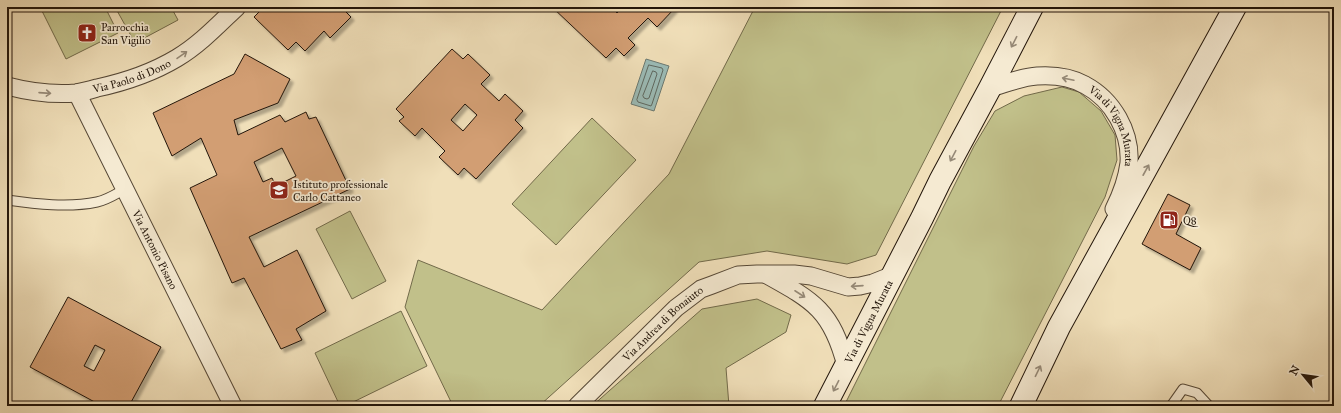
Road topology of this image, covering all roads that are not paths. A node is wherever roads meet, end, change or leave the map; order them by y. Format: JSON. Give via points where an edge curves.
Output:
{"nodes":[{"id":1,"x":237,"y":7,"type":"edge"},
{"id":2,"x":1032,"y":7,"type":"edge"},
{"id":3,"x":1235,"y":7,"type":"edge"},
{"id":4,"x":7,"y":86,"type":"edge"},
{"id":5,"x":990,"y":88,"type":"junction"},
{"id":6,"x":77,"y":93,"type":"junction"},
{"id":7,"x":125,"y":190,"type":"junction"},
{"id":8,"x":7,"y":200,"type":"edge"},
{"id":9,"x":767,"y":275,"type":"junction"},
{"id":10,"x":893,"y":275,"type":"junction"},
{"id":11,"x":1059,"y":327,"type":"junction"},
{"id":12,"x":846,"y":366,"type":"junction"},
{"id":13,"x":233,"y":406,"type":"edge"},
{"id":14,"x":577,"y":406,"type":"edge"},
{"id":15,"x":825,"y":406,"type":"edge"},
{"id":16,"x":1021,"y":406,"type":"edge"},
{"id":17,"x":1171,"y":406,"type":"edge"},
{"id":18,"x":1209,"y":406,"type":"edge"}],
"edges":[{"from":6,"to":1,"type":"street","name":"Via Paolo di Dono","one_way":true,"via":[[151,72],[198,43]]},
{"from":2,"to":5,"type":"main road","name":"Via di Vigna Murata","one_way":true},
{"from":11,"to":3,"type":"main road","name":"Via di Vigna Murata","one_way":true},
{"from":4,"to":6,"type":"street","name":"Via Paolo di Dono","one_way":true,"via":[[46,93]]},
{"from":5,"to":10,"type":"main road","name":"Via di Vigna Murata","one_way":true},
{"from":11,"to":5,"type":"street","name":"Via di Vigna Murata","one_way":true,"via":[[1121,194],[1129,154],[1125,132],[1117,115],[1106,102],[1091,88],[1074,80],[1036,76]]},
{"from":6,"to":7,"type":"street","name":"Via Antonio Pisano"},
{"from":7,"to":8,"type":"lane","via":[[98,202],[78,205]]},
{"from":7,"to":13,"type":"street","name":"Via Antonio Pisano"},
{"from":10,"to":9,"type":"street","name":"Via Andrea di Bonaiuto","one_way":true,"via":[[873,283],[848,287],[811,276]]},
{"from":9,"to":12,"type":"street","name":"Via Andrea di Bonaiuto","one_way":true,"via":[[817,307],[835,332]]},
{"from":9,"to":14,"type":"street","name":"Via Andrea di Bonaiuto","via":[[738,275],[701,289],[676,308]]},
{"from":10,"to":12,"type":"main road","name":"Via di Vigna Murata"},
{"from":16,"to":11,"type":"main road","name":"Via di Vigna Murata","one_way":true},
{"from":12,"to":15,"type":"main road","name":"Via di Vigna Murata","one_way":true},
{"from":17,"to":18,"type":"lane","via":[[1184,389],[1197,393]]}]}
